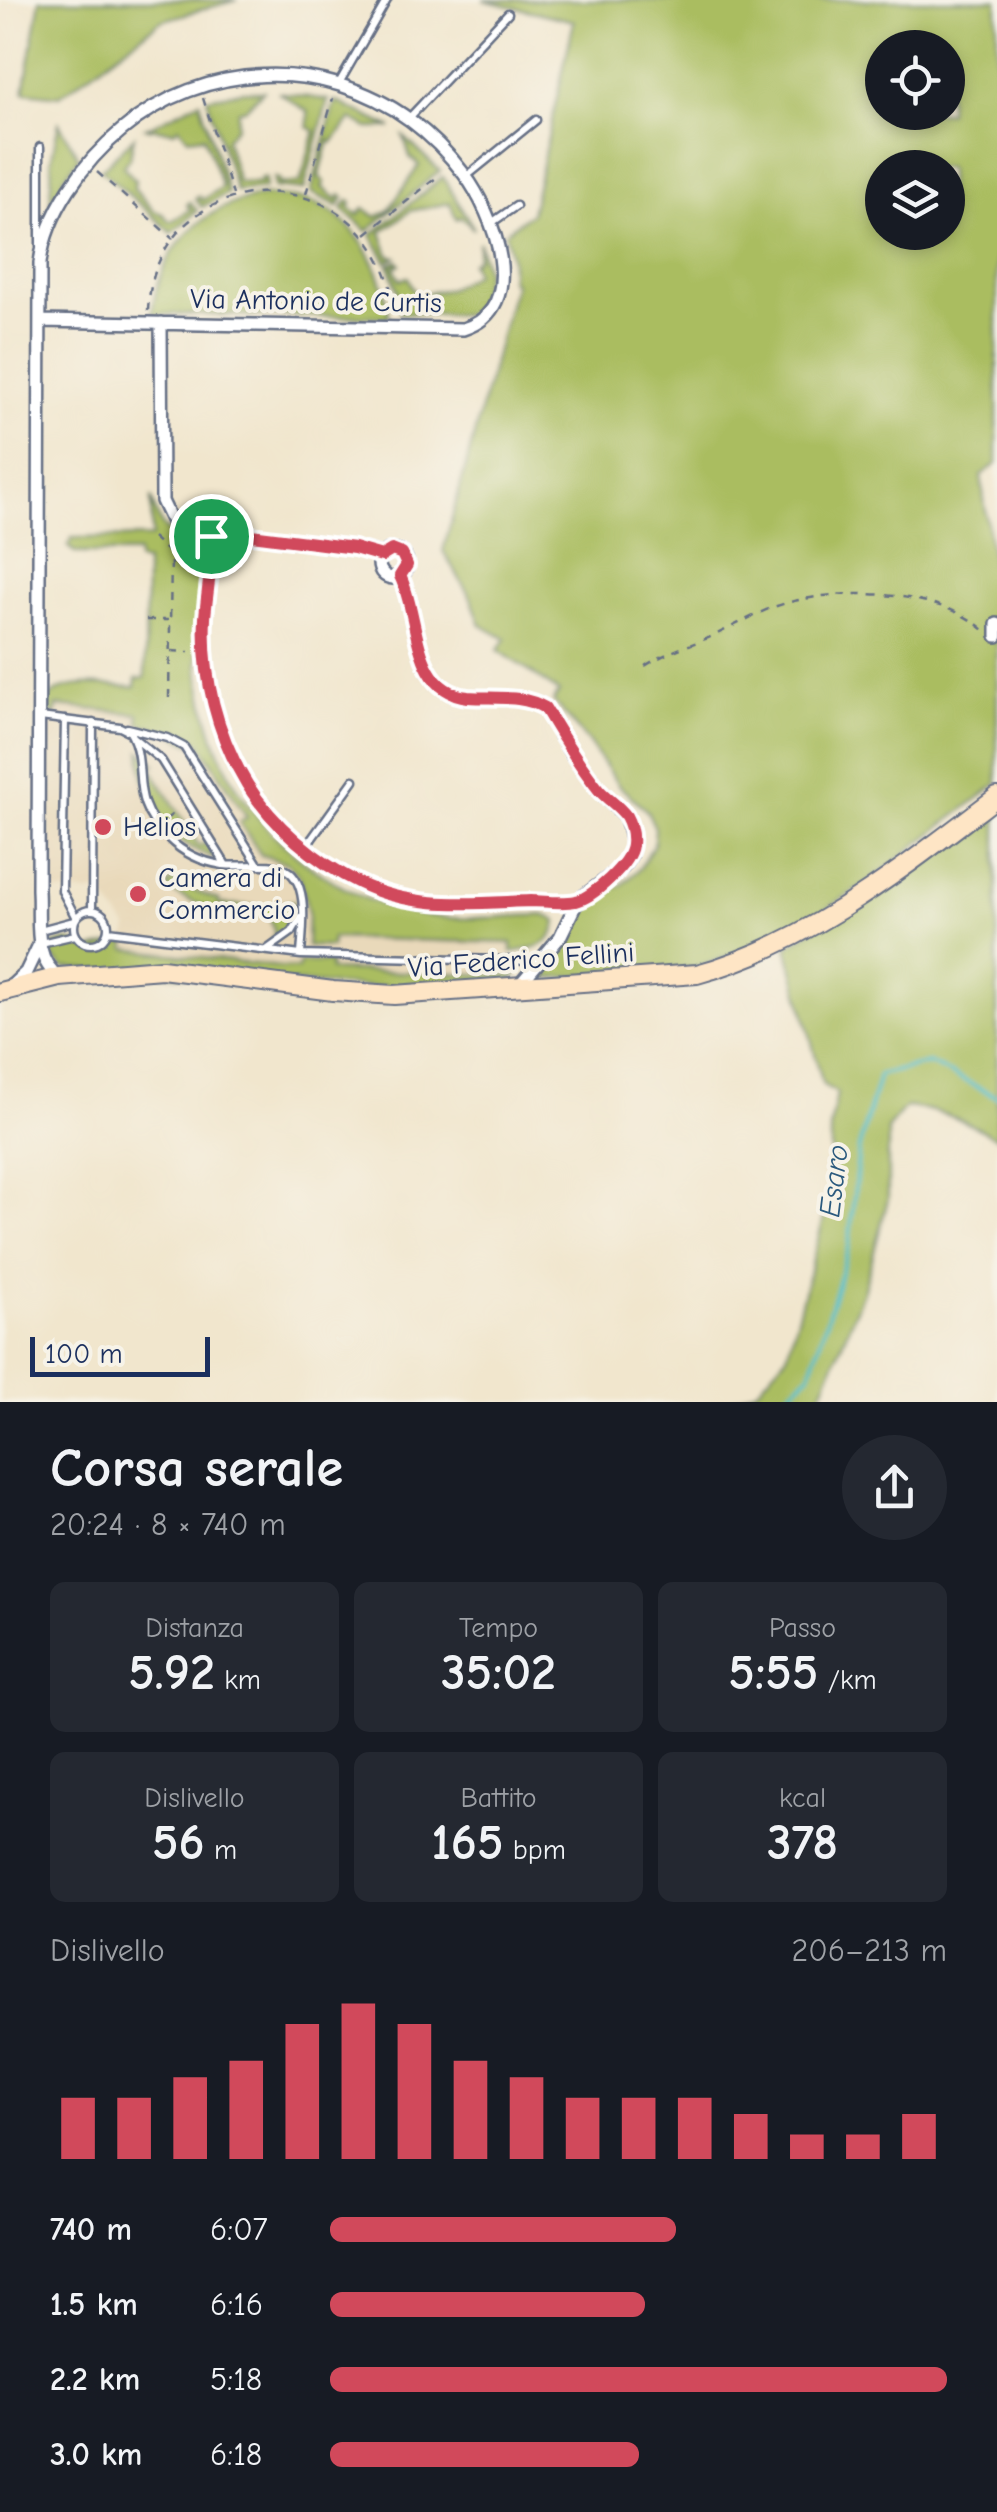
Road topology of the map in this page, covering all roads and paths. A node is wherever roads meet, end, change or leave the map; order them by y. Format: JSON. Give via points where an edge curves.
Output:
{"nodes":[{"id":1,"x":387,"y":0,"type":"edge"},
{"id":2,"x":508,"y":13,"type":"dead end"},
{"id":3,"x":336,"y":91,"type":"junction"},
{"id":4,"x":202,"y":96,"type":"dead end"},
{"id":5,"x":409,"y":119,"type":"junction"},
{"id":6,"x":536,"y":120,"type":"dead end"},
{"id":7,"x":40,"y":147,"type":"dead end"},
{"id":8,"x":96,"y":172,"type":"dead end"},
{"id":9,"x":441,"y":174,"type":"dead end"},
{"id":10,"x":466,"y":176,"type":"junction"},
{"id":11,"x":233,"y":196,"type":"junction"},
{"id":12,"x":306,"y":196,"type":"junction"},
{"id":13,"x":516,"y":206,"type":"dead end"},
{"id":14,"x":490,"y":224,"type":"junction"},
{"id":15,"x":365,"y":235,"type":"junction"},
{"id":16,"x":174,"y":240,"type":"junction"},
{"id":17,"x":40,"y":263,"type":"junction"},
{"id":18,"x":148,"y":312,"type":"dead end"},
{"id":19,"x":395,"y":315,"type":"dead end"},
{"id":20,"x":40,"y":321,"type":"junction"},
{"id":21,"x":161,"y":323,"type":"junction"},
{"id":22,"x":211,"y":536,"type":"junction"},
{"id":23,"x":152,"y":537,"type":"dead end"},
{"id":24,"x":171,"y":554,"type":"junction"},
{"id":25,"x":382,"y":556,"type":"junction"},
{"id":26,"x":189,"y":572,"type":"dead end"},
{"id":27,"x":400,"y":576,"type":"junction"},
{"id":28,"x":146,"y":620,"type":"dead end"},
{"id":29,"x":170,"y":620,"type":"junction"},
{"id":30,"x":997,"y":624,"type":"edge"},
{"id":31,"x":994,"y":637,"type":"edge"},
{"id":32,"x":169,"y":652,"type":"junction"},
{"id":33,"x":190,"y":652,"type":"dead end"},
{"id":34,"x":645,"y":666,"type":"dead end"},
{"id":35,"x":168,"y":698,"type":"dead end"},
{"id":36,"x":39,"y":717,"type":"junction"},
{"id":37,"x":65,"y":720,"type":"junction"},
{"id":38,"x":93,"y":724,"type":"junction"},
{"id":39,"x":120,"y":727,"type":"junction"},
{"id":40,"x":133,"y":738,"type":"junction"},
{"id":41,"x":354,"y":780,"type":"dead end"},
{"id":42,"x":997,"y":797,"type":"edge"},
{"id":43,"x":304,"y":848,"type":"junction"},
{"id":44,"x":258,"y":864,"type":"junction"},
{"id":45,"x":226,"y":865,"type":"junction"},
{"id":46,"x":579,"y":901,"type":"junction"},
{"id":47,"x":92,"y":909,"type":"junction"},
{"id":48,"x":303,"y":911,"type":"junction"},
{"id":49,"x":75,"y":919,"type":"junction"},
{"id":50,"x":108,"y":931,"type":"junction"},
{"id":51,"x":75,"y":934,"type":"junction"},
{"id":52,"x":40,"y":936,"type":"junction"},
{"id":53,"x":265,"y":951,"type":"junction"},
{"id":54,"x":301,"y":955,"type":"junction"},
{"id":55,"x":536,"y":962,"type":"junction"},
{"id":56,"x":59,"y":978,"type":"junction"},
{"id":57,"x":516,"y":989,"type":"junction"},
{"id":58,"x":2,"y":991,"type":"edge"}],
"edges":[{"from":1,"to":3,"type":"lane"},
{"from":2,"to":5,"type":"lane"},
{"from":3,"to":5,"type":"street","name":"Via Antonio de Curtis"},
{"from":3,"to":12,"type":"path"},
{"from":3,"to":17,"type":"street","name":"Via Antonio de Curtis","via":[[316,79],[251,75],[200,85],[153,106],[109,140],[71,188],[49,226]]},
{"from":4,"to":11,"type":"path"},
{"from":5,"to":10,"type":"street","name":"Via Antonio de Curtis"},
{"from":6,"to":10,"type":"lane"},
{"from":7,"to":17,"type":"lane"},
{"from":8,"to":16,"type":"path"},
{"from":9,"to":15,"type":"path"},
{"from":10,"to":14,"type":"street","name":"Via Antonio de Curtis"},
{"from":11,"to":12,"type":"path","via":[[272,190]]},
{"from":11,"to":16,"type":"path","via":[[192,220]]},
{"from":12,"to":15,"type":"path"},
{"from":13,"to":14,"type":"lane"},
{"from":14,"to":21,"type":"street","name":"Via Antonio de Curtis","via":[[502,263],[496,301],[479,324],[463,329]]},
{"from":15,"to":19,"type":"path","via":[[389,281]]},
{"from":16,"to":18,"type":"path","via":[[152,281]]},
{"from":17,"to":20,"type":"street","name":"Via Antonio de Curtis"},
{"from":20,"to":21,"type":"street","name":"Via Antonio de Curtis"},
{"from":20,"to":36,"type":"street","name":"Via Antonio de Curtis"},
{"from":21,"to":22,"type":"street","via":[[165,513],[194,538]]},
{"from":22,"to":25,"type":"street","via":[[243,534]]},
{"from":22,"to":43,"type":"lane","via":[[204,657],[215,711],[249,788]]},
{"from":23,"to":24,"type":"path"},
{"from":24,"to":26,"type":"path"},
{"from":24,"to":29,"type":"path"},
{"from":25,"to":27,"type":"street","via":[[382,572]]},
{"from":25,"to":27,"type":"street","via":[[402,554],[407,565]]},
{"from":27,"to":46,"type":"street","via":[[436,682],[464,696],[520,699],[545,708],[570,752],[626,817],[630,856],[624,867]]},
{"from":28,"to":29,"type":"path"},
{"from":29,"to":32,"type":"path"},
{"from":30,"to":31,"type":"street"},
{"from":31,"to":34,"type":"path","via":[[945,606],[860,594],[772,608]]},
{"from":32,"to":33,"type":"path"},
{"from":32,"to":35,"type":"path"},
{"from":36,"to":37,"type":"lane"},
{"from":36,"to":52,"type":"street","name":"Via Antonio de Curtis"},
{"from":37,"to":38,"type":"lane"},
{"from":37,"to":49,"type":"lane","via":[[62,891]]},
{"from":38,"to":39,"type":"lane"},
{"from":38,"to":47,"type":"lane"},
{"from":39,"to":40,"type":"lane"},
{"from":39,"to":44,"type":"lane","via":[[184,747]]},
{"from":40,"to":45,"type":"lane","via":[[161,760]]},
{"from":40,"to":45,"type":"lane","via":[[138,786],[158,828],[200,860]]},
{"from":41,"to":43,"type":"lane"},
{"from":42,"to":57,"type":"street","name":"Via Federico Fellini","via":[[851,902],[739,963],[697,974]]},
{"from":43,"to":46,"type":"lane","via":[[360,884],[415,902]]},
{"from":44,"to":45,"type":"lane"},
{"from":44,"to":48,"type":"lane","via":[[288,870]]},
{"from":46,"to":55,"type":"street","via":[[560,937]]},
{"from":47,"to":49,"type":"lane"},
{"from":47,"to":50,"type":"lane","via":[[107,919]]},
{"from":48,"to":53,"type":"lane","via":[[292,932]]},
{"from":48,"to":54,"type":"lane"},
{"from":49,"to":51,"type":"lane"},
{"from":49,"to":52,"type":"lane"},
{"from":50,"to":51,"type":"lane","via":[[96,944]]},
{"from":50,"to":53,"type":"lane"},
{"from":51,"to":52,"type":"lane"},
{"from":52,"to":56,"type":"street","via":[[46,966]]},
{"from":52,"to":58,"type":"street","via":[[26,972]]},
{"from":53,"to":54,"type":"lane"},
{"from":54,"to":55,"type":"lane"},
{"from":55,"to":57,"type":"street"},
{"from":56,"to":57,"type":"street","name":"Via Federico Fellini","via":[[162,970],[394,995]]},
{"from":56,"to":58,"type":"street","name":"Via Federico Fellini"}]}
